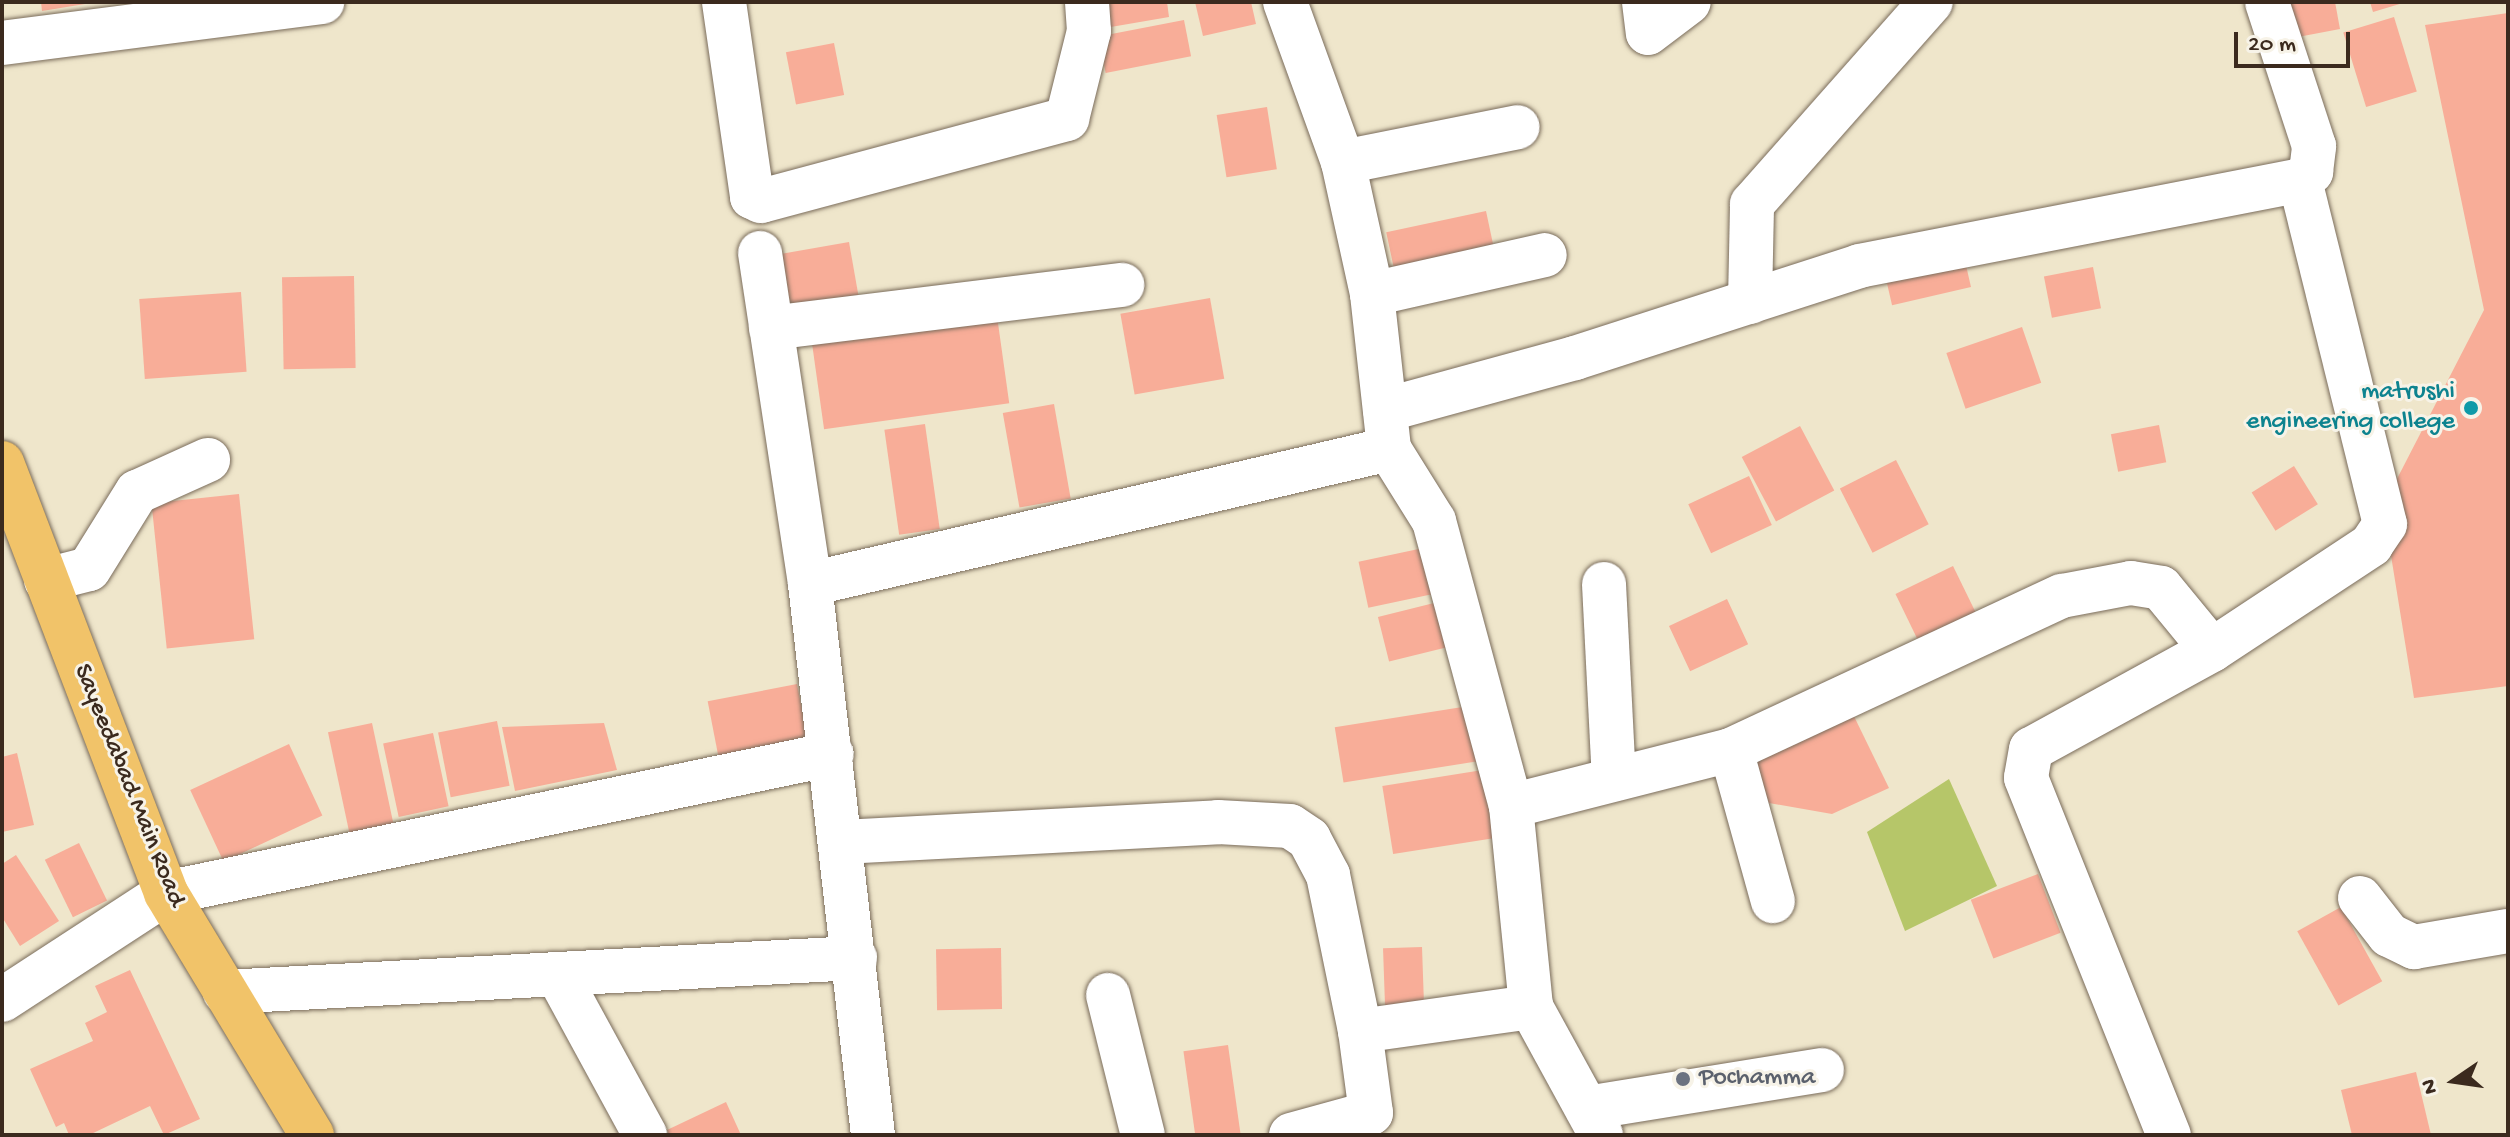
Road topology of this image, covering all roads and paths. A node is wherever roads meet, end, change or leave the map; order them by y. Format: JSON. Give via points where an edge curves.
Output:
{"nodes":[{"id":1,"x":322,"y":2,"type":"edge"},
{"id":2,"x":724,"y":2,"type":"edge"},
{"id":3,"x":1087,"y":2,"type":"edge"},
{"id":4,"x":1285,"y":2,"type":"edge"},
{"id":5,"x":1644,"y":2,"type":"edge"},
{"id":6,"x":1689,"y":2,"type":"edge"},
{"id":7,"x":1931,"y":2,"type":"edge"},
{"id":8,"x":2267,"y":2,"type":"edge"},
{"id":9,"x":191,"y":9,"type":"edge"},
{"id":10,"x":2,"y":43,"type":"edge"},
{"id":11,"x":1518,"y":127,"type":"dead end"},
{"id":12,"x":1343,"y":162,"type":"junction"},
{"id":13,"x":2300,"y":180,"type":"junction"},
{"id":14,"x":760,"y":253,"type":"dead end"},
{"id":15,"x":1545,"y":255,"type":"dead end"},
{"id":16,"x":1122,"y":285,"type":"dead end"},
{"id":17,"x":1372,"y":294,"type":"junction"},
{"id":18,"x":1750,"y":302,"type":"junction"},
{"id":19,"x":771,"y":328,"type":"junction"},
{"id":20,"x":1387,"y":429,"type":"junction"},
{"id":21,"x":208,"y":460,"type":"dead end"},
{"id":22,"x":4,"y":477,"type":"edge"},
{"id":23,"x":46,"y":580,"type":"junction"},
{"id":24,"x":810,"y":584,"type":"junction"},
{"id":25,"x":1604,"y":584,"type":"dead end"},
{"id":26,"x":2212,"y":650,"type":"junction"},
{"id":27,"x":1731,"y":750,"type":"junction"},
{"id":28,"x":832,"y":754,"type":"junction"},
{"id":29,"x":1614,"y":779,"type":"junction"},
{"id":30,"x":1511,"y":806,"type":"junction"},
{"id":31,"x":842,"y":842,"type":"junction"},
{"id":32,"x":166,"y":893,"type":"junction"},
{"id":33,"x":2360,"y":898,"type":"dead end"},
{"id":34,"x":1773,"y":901,"type":"dead end"},
{"id":35,"x":2508,"y":931,"type":"edge"},
{"id":36,"x":855,"y":958,"type":"junction"},
{"id":37,"x":559,"y":977,"type":"junction"},
{"id":38,"x":225,"y":992,"type":"junction"},
{"id":39,"x":1108,"y":995,"type":"dead end"},
{"id":40,"x":2,"y":1000,"type":"edge"},
{"id":41,"x":1531,"y":1007,"type":"junction"},
{"id":42,"x":1360,"y":1031,"type":"junction"},
{"id":43,"x":1822,"y":1070,"type":"dead end"},
{"id":44,"x":1594,"y":1122,"type":"edge"},
{"id":45,"x":312,"y":1135,"type":"edge"},
{"id":46,"x":645,"y":1135,"type":"edge"},
{"id":47,"x":873,"y":1135,"type":"edge"},
{"id":48,"x":1143,"y":1135,"type":"edge"},
{"id":49,"x":1291,"y":1135,"type":"edge"},
{"id":50,"x":2169,"y":1135,"type":"edge"}],
"edges":[{"from":1,"to":9,"type":"street"},
{"from":2,"to":3,"type":"street","via":[[752,197],[761,201],[1067,119],[1089,31]]},
{"from":4,"to":12,"type":"street"},
{"from":5,"to":6,"type":"street","via":[[1648,33]]},
{"from":7,"to":18,"type":"street","via":[[1752,204]]},
{"from":8,"to":13,"type":"street","via":[[2314,146],[2311,172]]},
{"from":9,"to":10,"type":"street"},
{"from":11,"to":12,"type":"street"},
{"from":12,"to":17,"type":"street"},
{"from":13,"to":18,"type":"street","via":[[1886,260]]},
{"from":13,"to":26,"type":"street","via":[[2385,524],[2371,545]]},
{"from":14,"to":19,"type":"street"},
{"from":15,"to":17,"type":"street"},
{"from":16,"to":19,"type":"street"},
{"from":17,"to":20,"type":"street"},
{"from":18,"to":20,"type":"street"},
{"from":19,"to":24,"type":"street"},
{"from":20,"to":24,"type":"street"},
{"from":20,"to":30,"type":"street","via":[[1434,521]]},
{"from":21,"to":23,"type":"street","via":[[137,492],[89,569]]},
{"from":22,"to":23,"type":"main road","name":"Sayeedabad Main Road"},
{"from":23,"to":32,"type":"main road","name":"Sayeedabad Main Road"},
{"from":24,"to":28,"type":"street"},
{"from":25,"to":29,"type":"street"},
{"from":26,"to":27,"type":"street","via":[[2177,603],[2149,582],[2062,596]]},
{"from":26,"to":50,"type":"street","via":[[2031,749],[2026,778]]},
{"from":27,"to":29,"type":"street"},
{"from":27,"to":34,"type":"street"},
{"from":28,"to":31,"type":"street"},
{"from":28,"to":32,"type":"street"},
{"from":29,"to":30,"type":"street"},
{"from":30,"to":41,"type":"street"},
{"from":31,"to":36,"type":"street"},
{"from":31,"to":42,"type":"street","via":[[1218,822],[1290,826],[1309,839],[1328,875]]},
{"from":32,"to":38,"type":"main road","name":"Sayeedabad Main Road"},
{"from":32,"to":40,"type":"street"},
{"from":33,"to":35,"type":"street","via":[[2389,935],[2414,947]]},
{"from":36,"to":37,"type":"street"},
{"from":36,"to":47,"type":"street"},
{"from":37,"to":38,"type":"street"},
{"from":37,"to":46,"type":"street"},
{"from":38,"to":45,"type":"main road","name":"Sayeedabad Main Road"},
{"from":39,"to":48,"type":"street"},
{"from":41,"to":42,"type":"street"},
{"from":41,"to":44,"type":"street"},
{"from":42,"to":49,"type":"street","via":[[1371,1113]]},
{"from":43,"to":44,"type":"street"}]}
